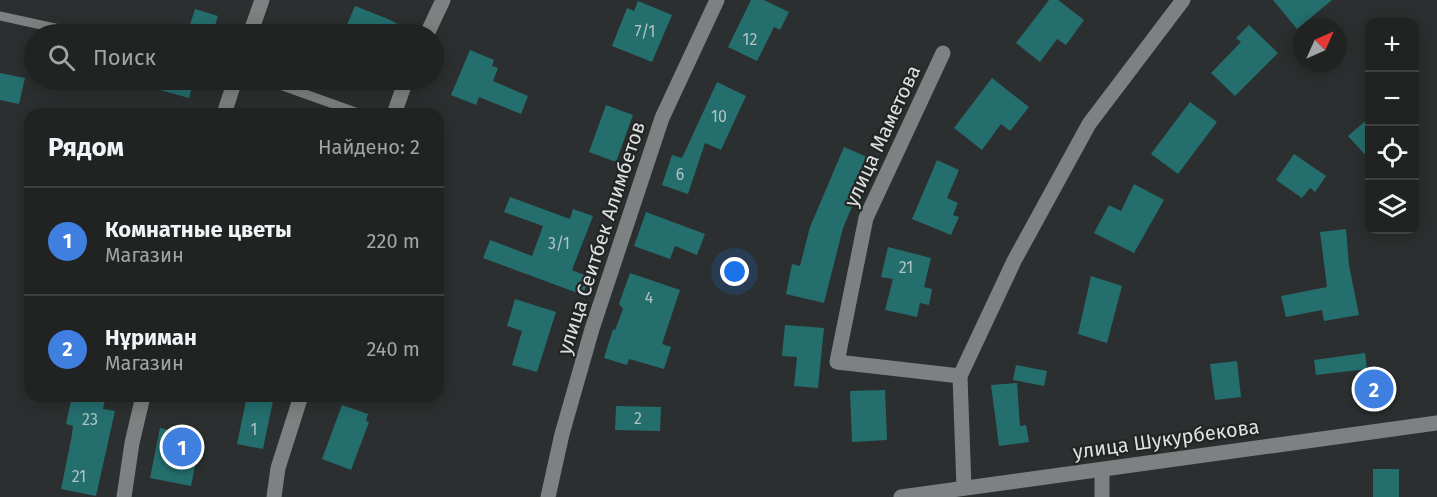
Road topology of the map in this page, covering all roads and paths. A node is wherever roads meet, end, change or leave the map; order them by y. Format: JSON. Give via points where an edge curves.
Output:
{"nodes":[{"id":1,"x":262,"y":0,"type":"edge"},
{"id":2,"x":443,"y":0,"type":"edge"},
{"id":3,"x":717,"y":0,"type":"edge"},
{"id":4,"x":1183,"y":0,"type":"edge"},
{"id":5,"x":0,"y":16,"type":"edge"},
{"id":6,"x":36,"y":24,"type":"edge"},
{"id":7,"x":254,"y":24,"type":"edge"},
{"id":8,"x":432,"y":24,"type":"edge"},
{"id":9,"x":943,"y":53,"type":"dead end"},
{"id":10,"x":232,"y":90,"type":"edge"},
{"id":11,"x":294,"y":90,"type":"edge"},
{"id":12,"x":402,"y":90,"type":"edge"},
{"id":13,"x":226,"y":108,"type":"edge"},
{"id":14,"x":344,"y":108,"type":"edge"},
{"id":15,"x":396,"y":108,"type":"edge"},
{"id":16,"x":960,"y":376,"type":"junction"},
{"id":17,"x":142,"y":402,"type":"edge"},
{"id":18,"x":299,"y":402,"type":"edge"},
{"id":19,"x":1437,"y":423,"type":"edge"},
{"id":20,"x":1102,"y":470,"type":"junction"},
{"id":21,"x":964,"y":488,"type":"junction"},
{"id":22,"x":124,"y":497,"type":"edge"},
{"id":23,"x":274,"y":497,"type":"edge"},
{"id":24,"x":548,"y":497,"type":"edge"},
{"id":25,"x":901,"y":497,"type":"edge"},
{"id":26,"x":1102,"y":497,"type":"edge"}],
"edges":[{"from":1,"to":7,"type":"street"},
{"from":2,"to":8,"type":"street"},
{"from":3,"to":24,"type":"street","name":"улица Сеитбек Алимбетов","via":[[662,118],[592,329]]},
{"from":4,"to":16,"type":"street","via":[[1089,124],[1014,261]]},
{"from":5,"to":6,"type":"lane"},
{"from":9,"to":16,"type":"street","name":"улица Маметова","via":[[866,218],[837,362]]},
{"from":10,"to":13,"type":"street"},
{"from":11,"to":14,"type":"lane"},
{"from":12,"to":15,"type":"street"},
{"from":16,"to":21,"type":"street"},
{"from":17,"to":22,"type":"street"},
{"from":18,"to":23,"type":"street","via":[[278,468]]},
{"from":19,"to":20,"type":"street","name":"улица Шукурбекова"},
{"from":20,"to":21,"type":"street","name":"улица Шукурбекова"},
{"from":20,"to":26,"type":"street"},
{"from":21,"to":25,"type":"street","name":"улица Шукурбекова"}]}
